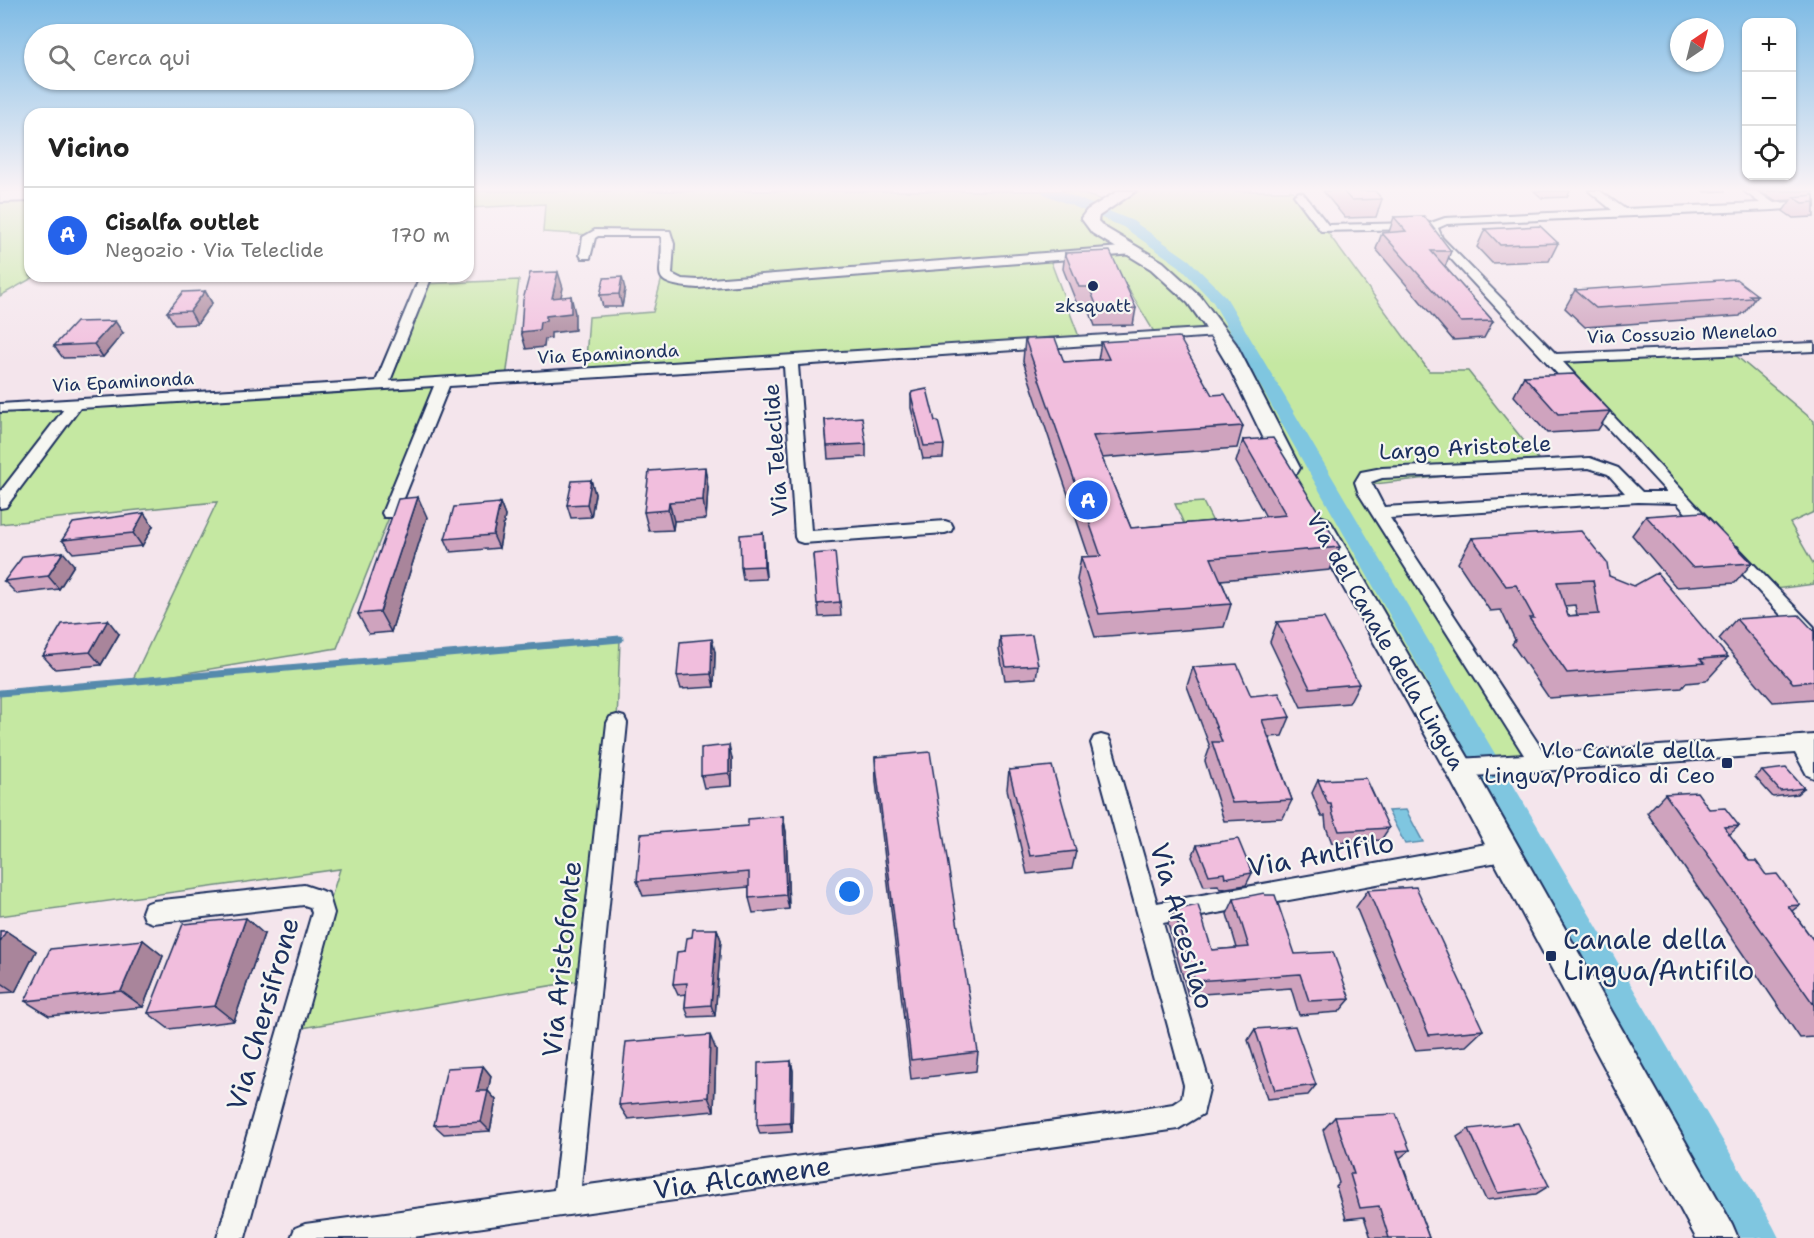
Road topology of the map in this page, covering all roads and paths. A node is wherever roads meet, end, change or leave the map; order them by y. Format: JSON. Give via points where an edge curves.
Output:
{"nodes":[{"id":1,"x":587,"y":249,"type":"edge"},
{"id":2,"x":665,"y":249,"type":"edge"},
{"id":3,"x":1446,"y":249,"type":"edge"},
{"id":4,"x":1134,"y":250,"type":"joint"},
{"id":5,"x":586,"y":255,"type":"dead end"},
{"id":6,"x":424,"y":282,"type":"edge"},
{"id":7,"x":1217,"y":332,"type":"junction"},
{"id":8,"x":1814,"y":347,"type":"edge"},
{"id":9,"x":1552,"y":358,"type":"junction"},
{"id":10,"x":791,"y":361,"type":"junction"},
{"id":11,"x":443,"y":382,"type":"junction"},
{"id":12,"x":381,"y":386,"type":"junction"},
{"id":13,"x":76,"y":403,"type":"junction"},
{"id":14,"x":0,"y":408,"type":"edge"},
{"id":15,"x":1638,"y":497,"type":"junction"},
{"id":16,"x":1681,"y":498,"type":"junction"},
{"id":17,"x":0,"y":502,"type":"edge"},
{"id":18,"x":390,"y":513,"type":"edge"},
{"id":19,"x":1380,"y":513,"type":"junction"},
{"id":20,"x":945,"y":526,"type":"dead end"},
{"id":21,"x":1814,"y":639,"type":"edge"},
{"id":22,"x":617,"y":723,"type":"dead end"},
{"id":23,"x":1101,"y":743,"type":"dead end"},
{"id":24,"x":1808,"y":744,"type":"edge"},
{"id":25,"x":1540,"y":763,"type":"junction"},
{"id":26,"x":1465,"y":768,"type":"junction"},
{"id":27,"x":1814,"y":769,"type":"edge"},
{"id":28,"x":1503,"y":851,"type":"junction"},
{"id":29,"x":153,"y":912,"type":"dead end"},
{"id":30,"x":1149,"y":915,"type":"junction"},
{"id":31,"x":1178,"y":1116,"type":"joint"},
{"id":32,"x":566,"y":1202,"type":"junction"},
{"id":33,"x":231,"y":1238,"type":"edge"},
{"id":34,"x":305,"y":1238,"type":"edge"},
{"id":35,"x":1718,"y":1238,"type":"edge"}],
"edges":[{"from":1,"to":5,"type":"street"},
{"from":2,"to":4,"type":"street","via":[[667,276],[676,282],[698,284]]},
{"from":3,"to":9,"type":"street"},
{"from":4,"to":7,"type":"street","name":"Via del Canale della Lingua","via":[[1182,287]]},
{"from":6,"to":12,"type":"street"},
{"from":7,"to":10,"type":"street","name":"Via Epaminonda"},
{"from":7,"to":26,"type":"street","name":"Via del Canale della Lingua","via":[[1304,497]]},
{"from":8,"to":9,"type":"street","name":"Via Cossuzio Menelao"},
{"from":9,"to":16,"type":"street"},
{"from":10,"to":11,"type":"street","name":"Via Epaminonda"},
{"from":10,"to":20,"type":"street","name":"Via Teleclide","via":[[803,537]]},
{"from":11,"to":12,"type":"street","name":"Via Epaminonda"},
{"from":11,"to":18,"type":"street"},
{"from":12,"to":13,"type":"street","name":"Via Epaminonda"},
{"from":13,"to":14,"type":"street","name":"Via Epaminonda"},
{"from":13,"to":17,"type":"street"},
{"from":15,"to":16,"type":"street"},
{"from":15,"to":19,"type":"street"},
{"from":15,"to":19,"type":"street","name":"Largo Aristotele","via":[[1613,471],[1590,463],[1372,474],[1364,479],[1365,489]]},
{"from":16,"to":21,"type":"street"},
{"from":19,"to":25,"type":"street"},
{"from":22,"to":32,"type":"street","name":"Via Aristofonte"},
{"from":23,"to":30,"type":"street","name":"Via Arcesilao"},
{"from":24,"to":25,"type":"street"},
{"from":24,"to":27,"type":"street"},
{"from":25,"to":26,"type":"street"},
{"from":26,"to":28,"type":"street","name":"Via del Canale della Lingua"},
{"from":28,"to":30,"type":"street","name":"Via Antifilo"},
{"from":28,"to":35,"type":"street","name":"Via del Canale della Lingua"},
{"from":29,"to":33,"type":"street","name":"Via Chersifrone","via":[[304,895],[320,900],[322,906]]},
{"from":30,"to":31,"type":"street","name":"Via Arcesilao","via":[[1197,1085],[1194,1105]]},
{"from":31,"to":32,"type":"street","name":"Via Alcamene"},
{"from":32,"to":34,"type":"street","name":"Via Alcamene"}]}
